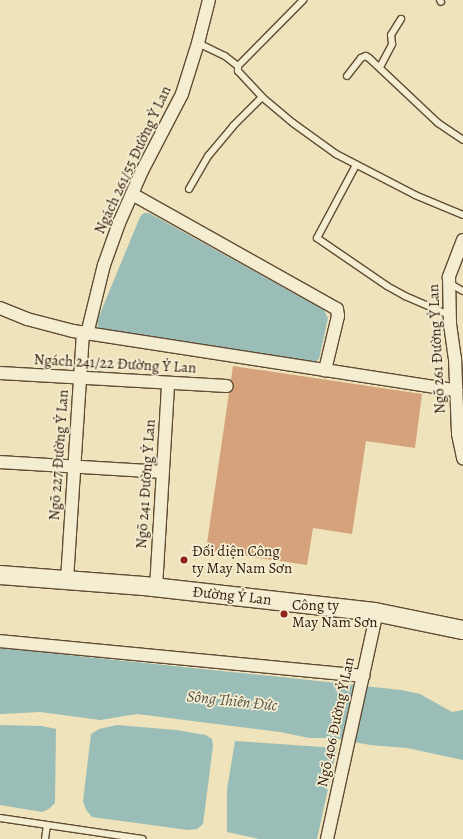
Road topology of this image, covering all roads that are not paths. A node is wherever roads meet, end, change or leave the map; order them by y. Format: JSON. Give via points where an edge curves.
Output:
{"nodes":[{"id":1,"x":209,"y":0,"type":"edge"},
{"id":2,"x":303,"y":0,"type":"edge"},
{"id":3,"x":401,"y":19,"type":"dead end"},
{"id":4,"x":198,"y":43,"type":"junction"},
{"id":5,"x":238,"y":66,"type":"junction"},
{"id":6,"x":380,"y":68,"type":"junction"},
{"id":7,"x":347,"y":76,"type":"dead end"},
{"id":8,"x":262,"y":97,"type":"junction"},
{"id":9,"x":463,"y":140,"type":"edge"},
{"id":10,"x":356,"y":165,"type":"junction"},
{"id":11,"x":189,"y":189,"type":"dead end"},
{"id":12,"x":132,"y":194,"type":"junction"},
{"id":13,"x":463,"y":215,"type":"edge"},
{"id":14,"x":463,"y":240,"type":"edge"},
{"id":15,"x":449,"y":282,"type":"junction"},
{"id":16,"x":463,"y":291,"type":"edge"},
{"id":17,"x":0,"y":308,"type":"edge"},
{"id":18,"x":449,"y":315,"type":"junction"},
{"id":19,"x":85,"y":333,"type":"junction"},
{"id":20,"x":458,"y":353,"type":"edge"},
{"id":21,"x":325,"y":370,"type":"junction"},
{"id":22,"x":0,"y":373,"type":"edge"},
{"id":23,"x":80,"y":378,"type":"junction"},
{"id":24,"x":168,"y":383,"type":"junction"},
{"id":25,"x":227,"y":386,"type":"dead end"},
{"id":26,"x":456,"y":390,"type":"junction"},
{"id":27,"x":463,"y":458,"type":"edge"},
{"id":28,"x":0,"y":462,"type":"edge"},
{"id":29,"x":74,"y":466,"type":"junction"},
{"id":30,"x":163,"y":472,"type":"junction"},
{"id":31,"x":0,"y":575,"type":"edge"},
{"id":32,"x":68,"y":580,"type":"junction"},
{"id":33,"x":156,"y":588,"type":"junction"},
{"id":34,"x":377,"y":612,"type":"junction"},
{"id":35,"x":463,"y":630,"type":"edge"},
{"id":36,"x":0,"y":641,"type":"edge"},
{"id":37,"x":363,"y":676,"type":"junction"},
{"id":38,"x":0,"y":818,"type":"edge"},
{"id":39,"x":47,"y":825,"type":"junction"},
{"id":40,"x":45,"y":839,"type":"edge"},
{"id":41,"x":142,"y":839,"type":"edge"},
{"id":42,"x":327,"y":839,"type":"edge"}],
"edges":[{"from":1,"to":4,"type":"street","name":"Ngách 261/55 Đường Ỷ Lan"},
{"from":2,"to":5,"type":"lane"},
{"from":3,"to":6,"type":"lane","via":[[391,35],[392,44]]},
{"from":4,"to":5,"type":"lane","via":[[213,49]]},
{"from":4,"to":12,"type":"street","name":"Ngách 261/55 Đường Ỷ Lan","via":[[182,94]]},
{"from":5,"to":8,"type":"lane","via":[[238,71]]},
{"from":6,"to":7,"type":"lane","via":[[369,58],[363,57]]},
{"from":6,"to":9,"type":"lane","via":[[438,123]]},
{"from":8,"to":10,"type":"lane","via":[[336,154]]},
{"from":8,"to":11,"type":"lane","via":[[209,155]]},
{"from":10,"to":13,"type":"lane","via":[[415,195]]},
{"from":10,"to":18,"type":"lane","via":[[317,238],[393,289]]},
{"from":12,"to":19,"type":"street","name":"Ngách 261/55 Đường Ỷ Lan","via":[[104,266]]},
{"from":12,"to":21,"type":"street","via":[[337,309],[338,316]]},
{"from":14,"to":15,"type":"street","name":"Ngõ 261 Đường Ỷ Lan","via":[[448,277]]},
{"from":15,"to":16,"type":"lane"},
{"from":15,"to":18,"type":"street","name":"Ngõ 261 Đường Ỷ Lan"},
{"from":17,"to":19,"type":"street","via":[[27,319]]},
{"from":18,"to":20,"type":"street","name":"Ngõ 261 Đường Ỷ Lan"},
{"from":19,"to":21,"type":"street"},
{"from":19,"to":23,"type":"street","name":"Ngõ 227 Đường Ỷ Lan"},
{"from":20,"to":26,"type":"street","name":"Ngõ 261 Đường Ỷ Lan"},
{"from":21,"to":26,"type":"street"},
{"from":22,"to":23,"type":"street","name":"Ngách 241/22 Đường Ỷ Lan"},
{"from":23,"to":24,"type":"street","name":"Ngách 241/22 Đường Ỷ Lan"},
{"from":23,"to":29,"type":"street","name":"Ngõ 227 Đường Ỷ Lan"},
{"from":24,"to":25,"type":"street","name":"Ngách 241/22 Đường Ỷ Lan"},
{"from":24,"to":30,"type":"street","name":"Ngõ 241 Đường Ỷ Lan"},
{"from":26,"to":27,"type":"street","name":"Ngõ 261 Đường Ỷ Lan","via":[[458,434]]},
{"from":28,"to":29,"type":"street"},
{"from":29,"to":30,"type":"street"},
{"from":29,"to":32,"type":"street","name":"Ngõ 227 Đường Ỷ Lan"},
{"from":30,"to":33,"type":"street","name":"Ngõ 241 Đường Ỷ Lan"},
{"from":31,"to":32,"type":"main road","name":"Đường Ỷ Lan"},
{"from":32,"to":33,"type":"main road","name":"Đường Ỷ Lan"},
{"from":33,"to":34,"type":"main road","name":"Đường Ỷ Lan"},
{"from":34,"to":35,"type":"main road","name":"Đường Ỷ Lan"},
{"from":34,"to":37,"type":"street","name":"Ngõ 406 Đường Ỷ Lan"},
{"from":36,"to":37,"type":"street"},
{"from":37,"to":42,"type":"street","name":"Ngõ 406 Đường Ỷ Lan"},
{"from":38,"to":39,"type":"lane"},
{"from":39,"to":40,"type":"lane"},
{"from":39,"to":41,"type":"lane"}]}
